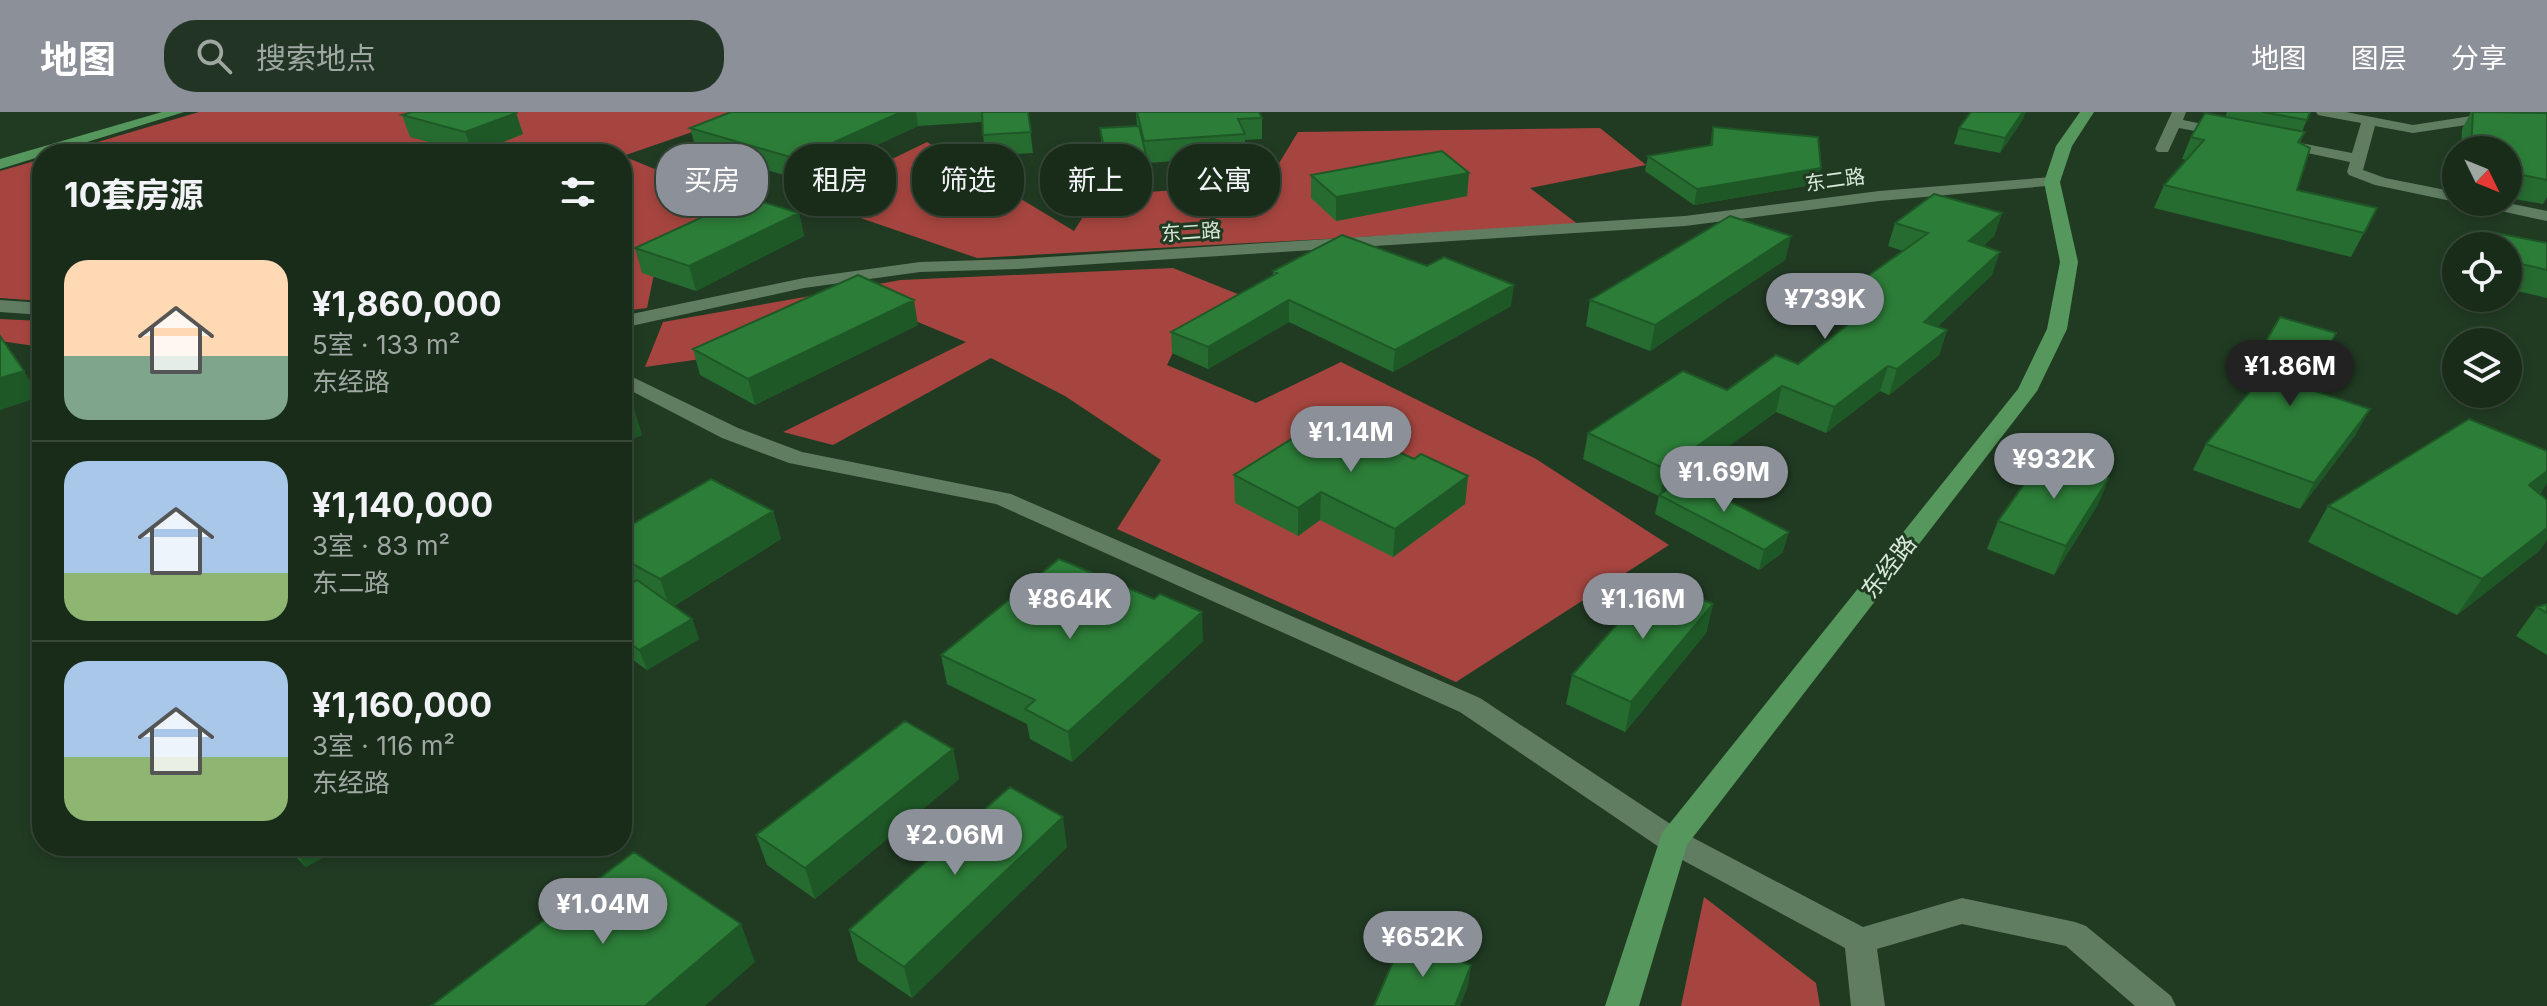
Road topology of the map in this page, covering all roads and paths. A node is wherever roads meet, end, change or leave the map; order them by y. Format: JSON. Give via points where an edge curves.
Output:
{"nodes":[{"id":1,"x":177,"y":112,"type":"edge"},
{"id":2,"x":2087,"y":112,"type":"edge"},
{"id":3,"x":2323,"y":112,"type":"edge"},
{"id":4,"x":2526,"y":112,"type":"edge"},
{"id":5,"x":2177,"y":117,"type":"edge"},
{"id":6,"x":2369,"y":120,"type":"junction"},
{"id":7,"x":2236,"y":135,"type":"edge"},
{"id":8,"x":2266,"y":141,"type":"edge"},
{"id":9,"x":68,"y":144,"type":"edge"},
{"id":10,"x":2163,"y":149,"type":"dead end"},
{"id":11,"x":32,"y":155,"type":"edge"},
{"id":12,"x":2359,"y":159,"type":"junction"},
{"id":13,"x":0,"y":164,"type":"edge"},
{"id":14,"x":2052,"y":182,"type":"junction"},
{"id":15,"x":2442,"y":194,"type":"edge"},
{"id":16,"x":2522,"y":211,"type":"edge"},
{"id":17,"x":2547,"y":216,"type":"edge"},
{"id":18,"x":0,"y":306,"type":"edge"},
{"id":19,"x":32,"y":308,"type":"edge"},
{"id":20,"x":632,"y":320,"type":"edge"},
{"id":21,"x":632,"y":383,"type":"edge"},
{"id":22,"x":1673,"y":841,"type":"junction"},
{"id":23,"x":1860,"y":941,"type":"junction"},
{"id":24,"x":1622,"y":1006,"type":"edge"},
{"id":25,"x":1868,"y":1006,"type":"edge"},
{"id":26,"x":2159,"y":1006,"type":"edge"}],
"edges":[{"from":1,"to":9,"type":"main road"},
{"from":2,"to":14,"type":"main road","via":[[2064,146]]},
{"from":3,"to":6,"type":"street"},
{"from":4,"to":6,"type":"street","via":[[2413,129]]},
{"from":5,"to":7,"type":"street"},
{"from":5,"to":10,"type":"street"},
{"from":6,"to":12,"type":"street"},
{"from":8,"to":12,"type":"street"},
{"from":11,"to":13,"type":"main road"},
{"from":12,"to":15,"type":"street","via":[[2355,172]]},
{"from":14,"to":20,"type":"street","name":"东二路","via":[[1879,196],[1685,221],[920,267],[804,283]]},
{"from":14,"to":22,"type":"main road","name":"东经路","via":[[2069,262],[2057,329],[2027,391]]},
{"from":16,"to":17,"type":"street"},
{"from":18,"to":19,"type":"street"},
{"from":21,"to":22,"type":"street","via":[[730,433],[797,458],[1003,499],[1106,544],[1470,705]]},
{"from":22,"to":23,"type":"street"},
{"from":22,"to":24,"type":"main road","name":"东经路"},
{"from":23,"to":25,"type":"street"},
{"from":23,"to":26,"type":"street","via":[[1962,911],[2075,935]]}]}
